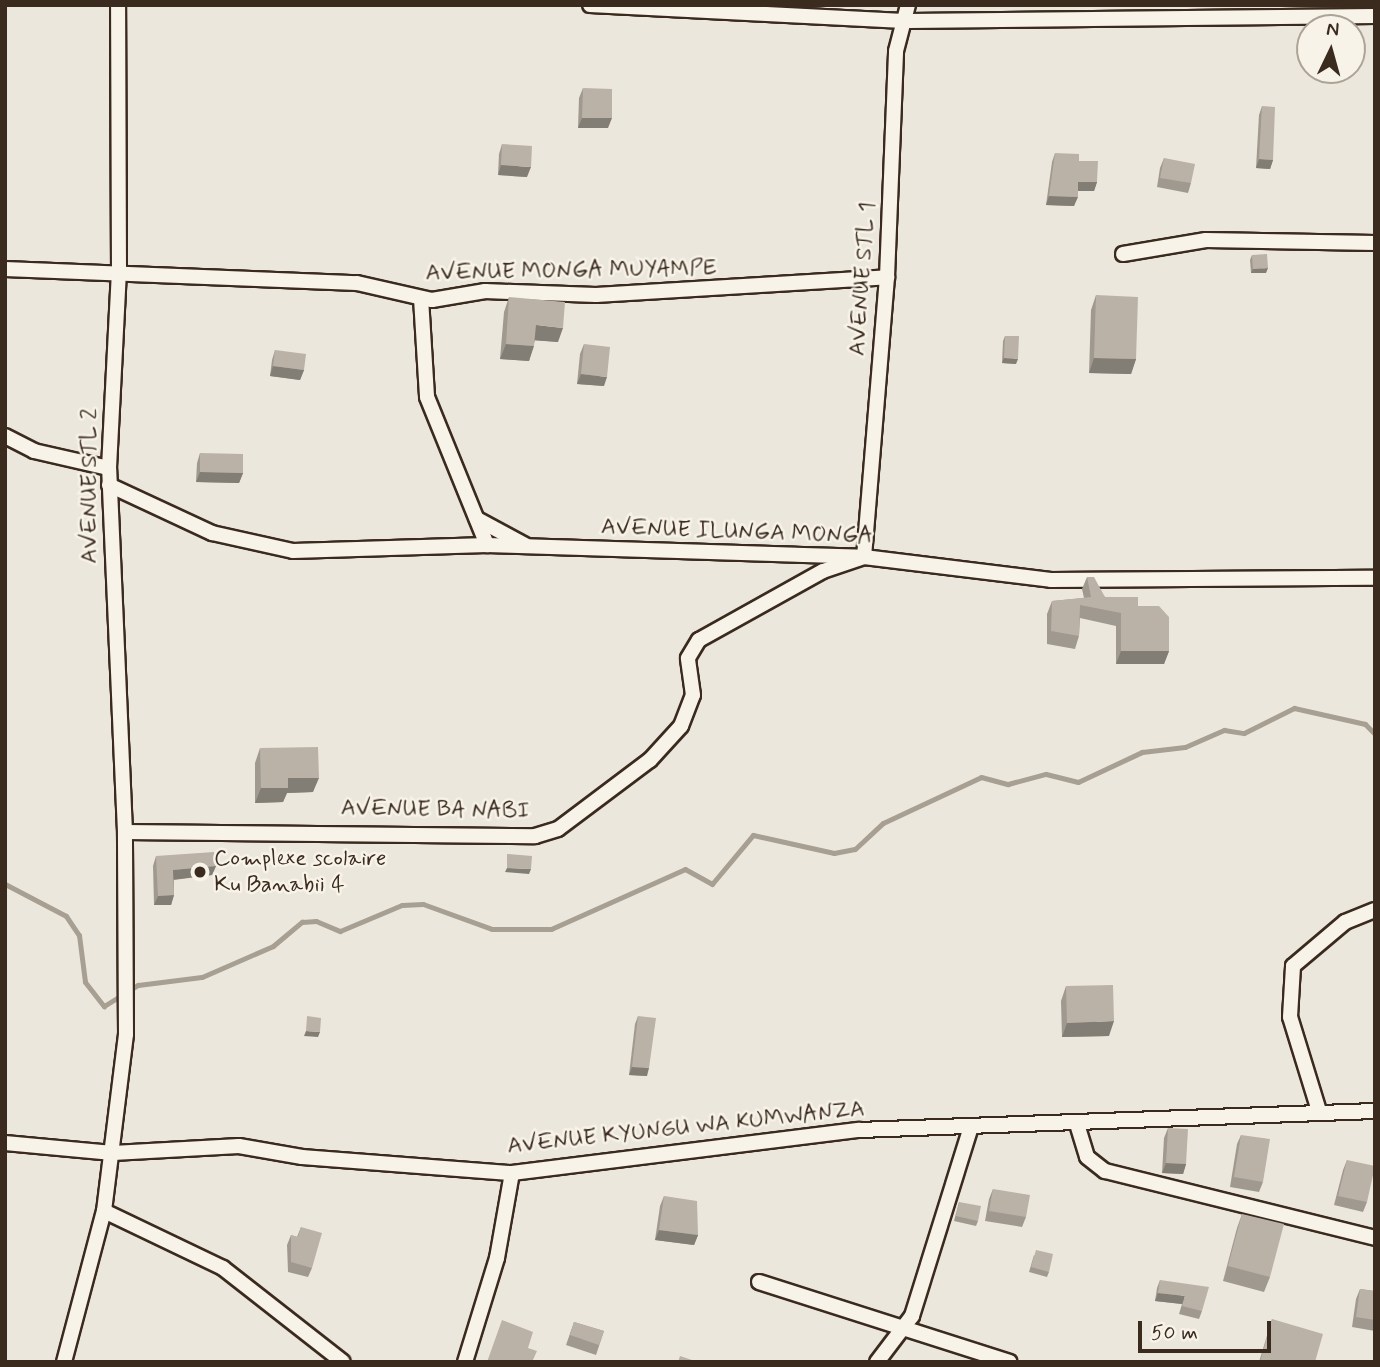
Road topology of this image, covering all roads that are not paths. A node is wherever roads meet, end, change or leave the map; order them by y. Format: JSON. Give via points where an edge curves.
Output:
{"nodes":[{"id":1,"x":118,"y":5,"type":"edge"},
{"id":2,"x":590,"y":5,"type":"edge"},
{"id":3,"x":908,"y":5,"type":"edge"},
{"id":4,"x":1375,"y":16,"type":"edge"},
{"id":5,"x":909,"y":21,"type":"junction"},
{"id":6,"x":1375,"y":243,"type":"edge"},
{"id":7,"x":1123,"y":254,"type":"dead end"},
{"id":8,"x":5,"y":269,"type":"edge"},
{"id":9,"x":119,"y":271,"type":"junction"},
{"id":10,"x":887,"y":277,"type":"junction"},
{"id":11,"x":421,"y":298,"type":"junction"},
{"id":12,"x":5,"y":436,"type":"edge"},
{"id":13,"x":109,"y":468,"type":"junction"},
{"id":14,"x":109,"y":485,"type":"junction"},
{"id":15,"x":477,"y":519,"type":"junction"},
{"id":16,"x":487,"y":545,"type":"junction"},
{"id":17,"x":528,"y":547,"type":"junction"},
{"id":18,"x":864,"y":557,"type":"junction"},
{"id":19,"x":1375,"y":578,"type":"edge"},
{"id":20,"x":125,"y":832,"type":"junction"},
{"id":21,"x":1375,"y":910,"type":"edge"},
{"id":22,"x":1319,"y":1111,"type":"junction"},
{"id":23,"x":1375,"y":1111,"type":"edge"},
{"id":24,"x":1077,"y":1124,"type":"junction"},
{"id":25,"x":971,"y":1127,"type":"junction"},
{"id":26,"x":5,"y":1143,"type":"edge"},
{"id":27,"x":113,"y":1153,"type":"junction"},
{"id":28,"x":512,"y":1173,"type":"junction"},
{"id":29,"x":104,"y":1211,"type":"junction"},
{"id":30,"x":1375,"y":1238,"type":"edge"},
{"id":31,"x":759,"y":1282,"type":"dead end"},
{"id":32,"x":898,"y":1326,"type":"junction"},
{"id":33,"x":64,"y":1362,"type":"edge"},
{"id":34,"x":343,"y":1362,"type":"edge"},
{"id":35,"x":465,"y":1362,"type":"edge"},
{"id":36,"x":877,"y":1362,"type":"edge"},
{"id":37,"x":1010,"y":1362,"type":"edge"}],
"edges":[{"from":1,"to":9,"type":"street","name":"AVENUE STL 2"},
{"from":2,"to":5,"type":"street"},
{"from":3,"to":5,"type":"street","name":"AVENUE STL 1"},
{"from":4,"to":5,"type":"street"},
{"from":5,"to":10,"type":"street","name":"AVENUE STL 1","via":[[896,51]]},
{"from":6,"to":7,"type":"street","via":[[1206,240]]},
{"from":8,"to":9,"type":"street","name":"AVENUE MONGA MUYAMPE"},
{"from":9,"to":11,"type":"street","name":"AVENUE MONGA MUYAMPE","via":[[357,282]]},
{"from":9,"to":13,"type":"street","name":"AVENUE STL 2"},
{"from":10,"to":11,"type":"street","name":"AVENUE MONGA MUYAMPE","via":[[716,291],[485,291]]},
{"from":10,"to":18,"type":"street","name":"AVENUE STL 1"},
{"from":11,"to":15,"type":"street","via":[[427,397]]},
{"from":12,"to":13,"type":"street","via":[[34,451]]},
{"from":13,"to":14,"type":"street","name":"AVENUE STL 2"},
{"from":14,"to":16,"type":"street","name":"AVENUE ILUNGA MONGA","via":[[250,545],[293,551]]},
{"from":14,"to":20,"type":"street","name":"AVENUE STL 2"},
{"from":15,"to":16,"type":"street"},
{"from":15,"to":17,"type":"street"},
{"from":16,"to":17,"type":"street","name":"AVENUE ILUNGA MONGA"},
{"from":17,"to":18,"type":"street","name":"AVENUE ILUNGA MONGA"},
{"from":18,"to":19,"type":"street","name":"AVENUE ILUNGA MONGA","via":[[1051,580]]},
{"from":18,"to":20,"type":"street","name":"AVENUE BA NABI","via":[[823,571],[699,640],[688,658],[693,695],[681,726],[650,760],[558,829],[535,836]]},
{"from":20,"to":27,"type":"street","name":"AVENUE STL 2","via":[[126,1034]]},
{"from":21,"to":22,"type":"street","via":[[1345,922],[1293,966],[1290,1017]]},
{"from":22,"to":23,"type":"street","name":"AVENUE KYUNGU WA KUMWANZA"},
{"from":22,"to":24,"type":"street","name":"AVENUE KYUNGU WA KUMWANZA"},
{"from":24,"to":25,"type":"street","name":"AVENUE KYUNGU WA KUMWANZA"},
{"from":24,"to":30,"type":"street","via":[[1087,1157],[1105,1171]]},
{"from":25,"to":28,"type":"street","name":"AVENUE KYUNGU WA KUMWANZA","via":[[800,1135]]},
{"from":25,"to":32,"type":"street","via":[[912,1316]]},
{"from":26,"to":27,"type":"street","name":"AVENUE KYUNGU WA KUMWANZA"},
{"from":27,"to":28,"type":"street","name":"AVENUE KYUNGU WA KUMWANZA","via":[[239,1146],[302,1157]]},
{"from":27,"to":29,"type":"street"},
{"from":28,"to":35,"type":"street","via":[[497,1258]]},
{"from":29,"to":33,"type":"street"},
{"from":29,"to":34,"type":"street","via":[[223,1268]]},
{"from":31,"to":32,"type":"street"},
{"from":32,"to":36,"type":"street"},
{"from":32,"to":37,"type":"street"}]}
